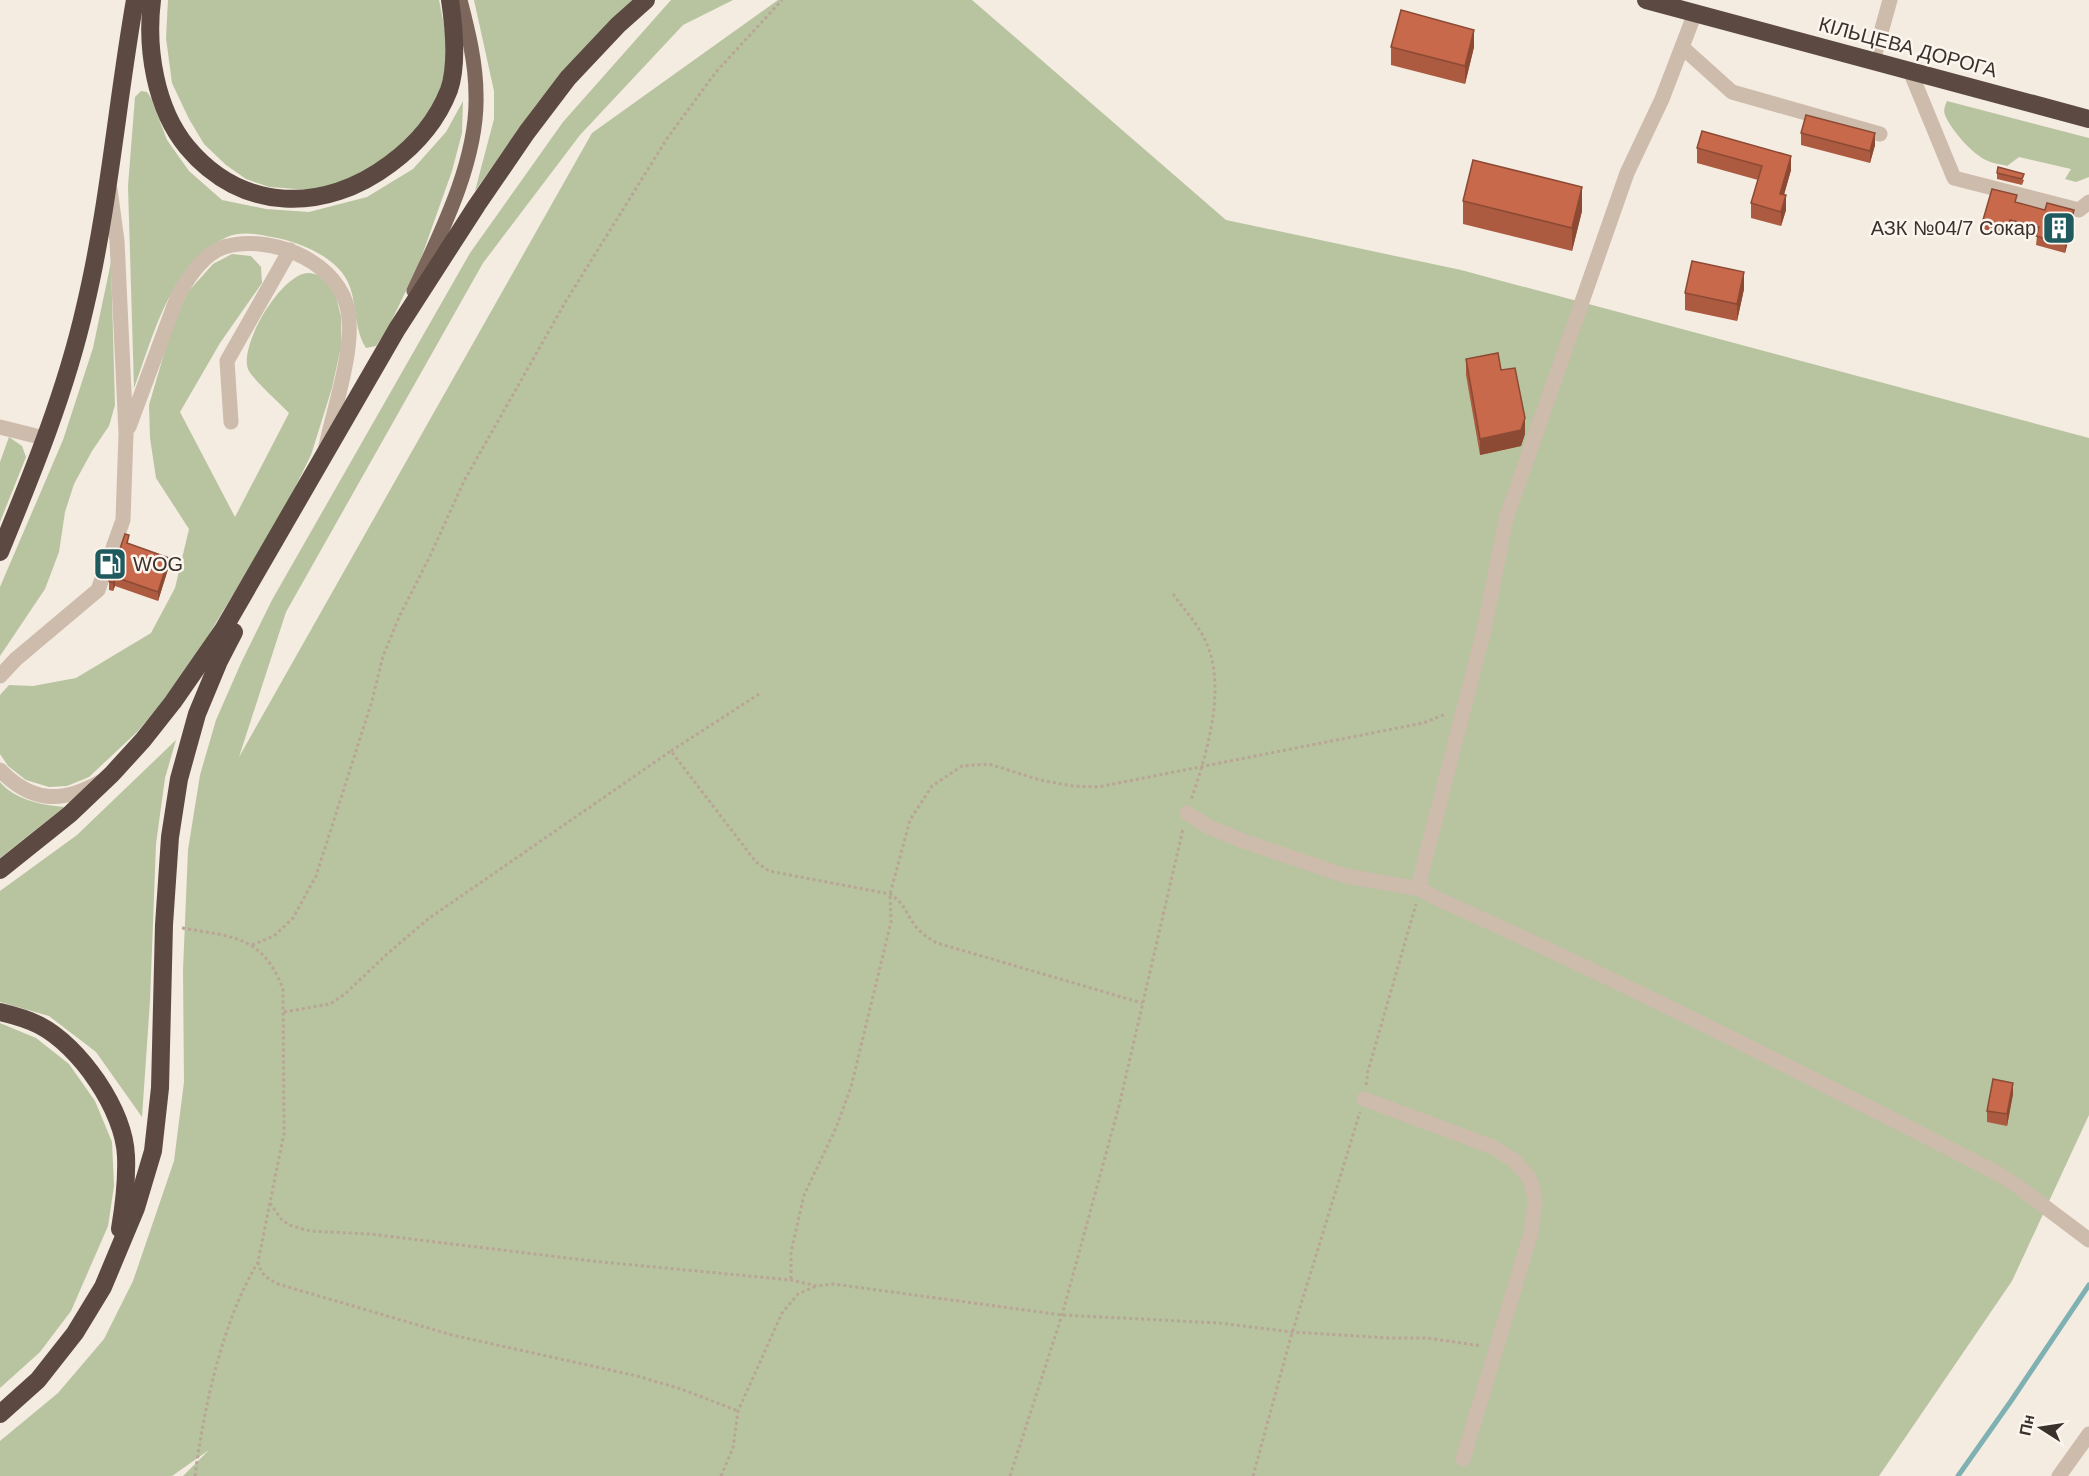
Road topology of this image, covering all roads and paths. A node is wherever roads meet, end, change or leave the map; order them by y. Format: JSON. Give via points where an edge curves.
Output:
{"nodes":[{"id":1,"x":135,"y":0,"type":"edge"},
{"id":2,"x":152,"y":0,"type":"edge"},
{"id":3,"x":450,"y":0,"type":"edge"},
{"id":4,"x":460,"y":0,"type":"edge"},
{"id":5,"x":646,"y":0,"type":"edge"},
{"id":6,"x":782,"y":0,"type":"edge"},
{"id":7,"x":1646,"y":0,"type":"edge"},
{"id":8,"x":1890,"y":0,"type":"edge"},
{"id":9,"x":1695,"y":13,"type":"junction"},
{"id":10,"x":1682,"y":46,"type":"junction"},
{"id":11,"x":1873,"y":61,"type":"junction"},
{"id":12,"x":1910,"y":71,"type":"junction"},
{"id":13,"x":2089,"y":119,"type":"edge"},
{"id":14,"x":1880,"y":134,"type":"dead end"},
{"id":15,"x":109,"y":183,"type":"junction"},
{"id":16,"x":2089,"y":202,"type":"edge"},
{"id":17,"x":290,"y":250,"type":"junction"},
{"id":18,"x":397,"y":329,"type":"junction"},
{"id":19,"x":231,"y":422,"type":"dead end"},
{"id":20,"x":0,"y":426,"type":"edge"},
{"id":21,"x":126,"y":434,"type":"junction"},
{"id":22,"x":44,"y":438,"type":"junction"},
{"id":23,"x":324,"y":458,"type":"junction"},
{"id":24,"x":0,"y":552,"type":"edge"},
{"id":25,"x":253,"y":580,"type":"junction"},
{"id":26,"x":1173,"y":594,"type":"dead end"},
{"id":27,"x":0,"y":676,"type":"edge"},
{"id":28,"x":759,"y":694,"type":"dead end"},
{"id":29,"x":1464,"y":707,"type":"junction"},
{"id":30,"x":671,"y":751,"type":"junction"},
{"id":31,"x":1202,"y":766,"type":"junction"},
{"id":32,"x":0,"y":770,"type":"edge"},
{"id":33,"x":112,"y":774,"type":"junction"},
{"id":34,"x":1187,"y":813,"type":"junction"},
{"id":35,"x":0,"y":870,"type":"edge"},
{"id":36,"x":1420,"y":890,"type":"junction"},
{"id":37,"x":890,"y":894,"type":"junction"},
{"id":38,"x":164,"y":925,"type":"junction"},
{"id":39,"x":252,"y":945,"type":"junction"},
{"id":40,"x":1142,"y":1003,"type":"junction"},
{"id":41,"x":0,"y":1012,"type":"edge"},
{"id":42,"x":284,"y":1012,"type":"junction"},
{"id":43,"x":1364,"y":1100,"type":"dead end"},
{"id":44,"x":270,"y":1203,"type":"junction"},
{"id":45,"x":2089,"y":1240,"type":"edge"},
{"id":46,"x":117,"y":1252,"type":"junction"},
{"id":47,"x":258,"y":1262,"type":"junction"},
{"id":48,"x":791,"y":1280,"type":"junction"},
{"id":49,"x":817,"y":1286,"type":"junction"},
{"id":50,"x":1062,"y":1315,"type":"junction"},
{"id":51,"x":1292,"y":1332,"type":"junction"},
{"id":52,"x":1496,"y":1349,"type":"junction"},
{"id":53,"x":738,"y":1411,"type":"junction"},
{"id":54,"x":0,"y":1414,"type":"edge"},
{"id":55,"x":2089,"y":1434,"type":"edge"},
{"id":56,"x":1463,"y":1459,"type":"dead end"},
{"id":57,"x":195,"y":1476,"type":"edge"},
{"id":58,"x":721,"y":1476,"type":"edge"},
{"id":59,"x":1010,"y":1476,"type":"edge"},
{"id":60,"x":1253,"y":1476,"type":"edge"},
{"id":61,"x":2059,"y":1476,"type":"edge"}],
"edges":[{"from":1,"to":15,"type":"highway"},
{"from":2,"to":3,"type":"highway","via":[[149,21],[153,67],[171,120],[187,147],[237,187],[267,197],[310,199],[345,190],[375,176],[423,136],[449,89],[455,44]]},
{"from":4,"to":18,"type":"main road","via":[[475,74],[474,127],[453,200]]},
{"from":5,"to":18,"type":"highway","via":[[568,78],[527,132]]},
{"from":6,"to":39,"type":"path","via":[[716,72],[668,137],[566,301],[464,481],[384,656],[316,876],[293,918],[274,936]]},
{"from":7,"to":9,"type":"highway","name":"КІЛЬЦЕВА ДОРОГА"},
{"from":8,"to":11,"type":"street"},
{"from":9,"to":10,"type":"street"},
{"from":9,"to":11,"type":"highway","name":"КІЛЬЦЕВА ДОРОГА"},
{"from":10,"to":14,"type":"street","via":[[1732,92]]},
{"from":10,"to":29,"type":"street","via":[[1627,173],[1506,519]]},
{"from":11,"to":12,"type":"highway","name":"КІЛЬЦЕВА ДОРОГА"},
{"from":12,"to":13,"type":"highway","name":"КІЛЬЦЕВА ДОРОГА"},
{"from":12,"to":16,"type":"street","via":[[1954,178],[2079,210]]},
{"from":15,"to":21,"type":"street","via":[[117,241]]},
{"from":15,"to":22,"type":"highway","via":[[85,307]]},
{"from":17,"to":19,"type":"street","via":[[227,361]]},
{"from":17,"to":21,"type":"street","via":[[242,244],[223,248],[201,261],[178,295]]},
{"from":17,"to":23,"type":"street","via":[[326,270],[346,304],[350,324]]},
{"from":18,"to":23,"type":"highway"},
{"from":20,"to":22,"type":"street"},
{"from":21,"to":27,"type":"street","via":[[123,520],[98,590]]},
{"from":22,"to":24,"type":"highway"},
{"from":23,"to":25,"type":"highway"},
{"from":25,"to":33,"type":"highway","via":[[173,702]]},
{"from":25,"to":38,"type":"highway","via":[[248,600],[197,714],[179,779],[170,837]]},
{"from":26,"to":31,"type":"path","via":[[1204,636],[1211,655],[1215,679],[1213,712]]},
{"from":28,"to":30,"type":"path"},
{"from":29,"to":31,"type":"path","via":[[1423,723]]},
{"from":29,"to":36,"type":"street"},
{"from":30,"to":37,"type":"path","via":[[756,862],[769,871]]},
{"from":30,"to":42,"type":"path","via":[[428,919],[345,994],[330,1004]]},
{"from":31,"to":34,"type":"path"},
{"from":31,"to":37,"type":"path","via":[[1098,787],[1040,780],[989,764],[962,766],[932,786],[910,820]]},
{"from":32,"to":33,"type":"street","via":[[18,787],[52,796],[88,789]]},
{"from":33,"to":35,"type":"highway","via":[[70,814]]},
{"from":34,"to":36,"type":"street","via":[[1243,841],[1346,876]]},
{"from":34,"to":40,"type":"path"},
{"from":36,"to":45,"type":"street","via":[[1786,1064],[1997,1173]]},
{"from":37,"to":40,"type":"path","via":[[900,901],[915,926],[937,943]]},
{"from":37,"to":48,"type":"path","via":[[891,922],[851,1087],[804,1195],[791,1252]]},
{"from":38,"to":39,"type":"path"},
{"from":38,"to":46,"type":"highway","via":[[160,1088],[153,1151],[136,1208]]},
{"from":39,"to":42,"type":"path","via":[[267,957],[278,975]]},
{"from":40,"to":50,"type":"path","via":[[1119,1106]]},
{"from":41,"to":46,"type":"highway","via":[[41,1026],[80,1058],[116,1113],[126,1154]]},
{"from":42,"to":44,"type":"path","via":[[284,1133]]},
{"from":43,"to":52,"type":"street","via":[[1493,1146],[1515,1161],[1529,1178],[1535,1201],[1530,1233]]},
{"from":44,"to":47,"type":"path"},
{"from":44,"to":48,"type":"path","via":[[289,1225],[310,1231],[370,1234]]},
{"from":46,"to":54,"type":"highway","via":[[103,1287],[75,1333],[38,1380]]},
{"from":47,"to":53,"type":"path","via":[[267,1279],[278,1284],[452,1335],[637,1376]]},
{"from":47,"to":57,"type":"path","via":[[244,1285],[219,1362],[201,1430]]},
{"from":48,"to":49,"type":"path"},
{"from":49,"to":50,"type":"path","via":[[834,1284]]},
{"from":49,"to":53,"type":"path","via":[[798,1294],[782,1313]]},
{"from":50,"to":51,"type":"path","via":[[1219,1323]]},
{"from":50,"to":59,"type":"path"},
{"from":51,"to":52,"type":"path","via":[[1427,1338]]},
{"from":51,"to":60,"type":"path"},
{"from":52,"to":56,"type":"street"},
{"from":53,"to":58,"type":"path","via":[[733,1448]]},
{"from":55,"to":61,"type":"street"}]}
